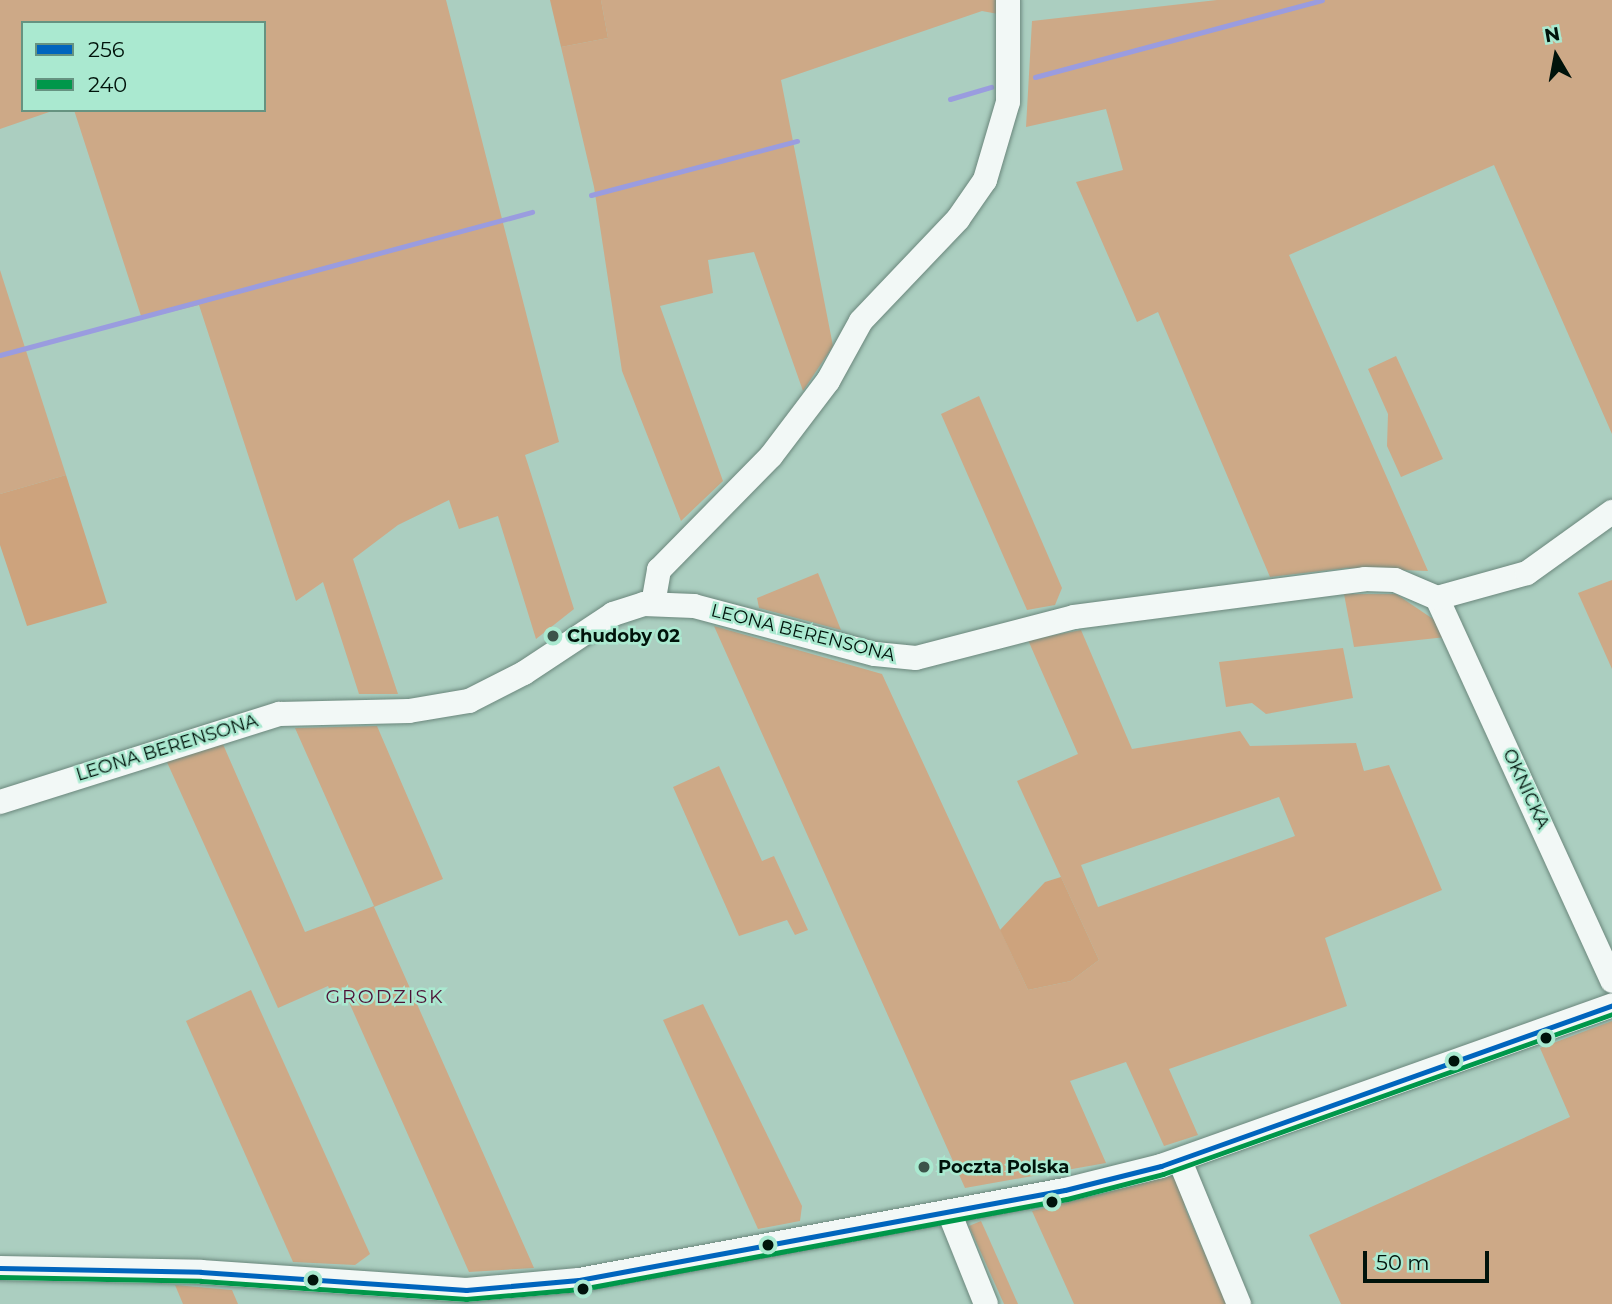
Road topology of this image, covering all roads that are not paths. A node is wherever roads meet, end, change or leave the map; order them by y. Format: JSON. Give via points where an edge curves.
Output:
{"nodes":[{"id":1,"x":1007,"y":0,"type":"edge"},
{"id":2,"x":1612,"y":512,"type":"edge"},
{"id":3,"x":1437,"y":598,"type":"junction"},
{"id":4,"x":653,"y":604,"type":"junction"},
{"id":5,"x":0,"y":802,"type":"edge"},
{"id":6,"x":1612,"y":981,"type":"edge"},
{"id":7,"x":1612,"y":1005,"type":"edge"},
{"id":8,"x":1180,"y":1161,"type":"junction"},
{"id":9,"x":949,"y":1212,"type":"junction"},
{"id":10,"x":0,"y":1268,"type":"edge"},
{"id":11,"x":485,"y":1297,"type":"edge"},
{"id":12,"x":986,"y":1304,"type":"edge"},
{"id":13,"x":1239,"y":1304,"type":"edge"}],
"edges":[{"from":1,"to":4,"type":"street","via":[[1008,102],[1001,140],[980,189],[958,219],[860,321],[828,381],[771,456],[659,570]]},
{"from":2,"to":3,"type":"street","via":[[1527,573]]},
{"from":3,"to":4,"type":"street","name":"LEONA BERENSONA","via":[[1395,580],[1365,579],[1074,617],[916,658],[875,654],[694,606]]},
{"from":3,"to":6,"type":"street","name":"OKNICKA"},
{"from":4,"to":5,"type":"street","name":"LEONA BERENSONA","via":[[613,614],[524,673],[469,701],[409,711],[267,717]]},
{"from":7,"to":8,"type":"street"},
{"from":8,"to":9,"type":"street"},
{"from":8,"to":13,"type":"street"},
{"from":9,"to":11,"type":"street"},
{"from":9,"to":12,"type":"street"},
{"from":10,"to":11,"type":"street","via":[[201,1272]]}]}
